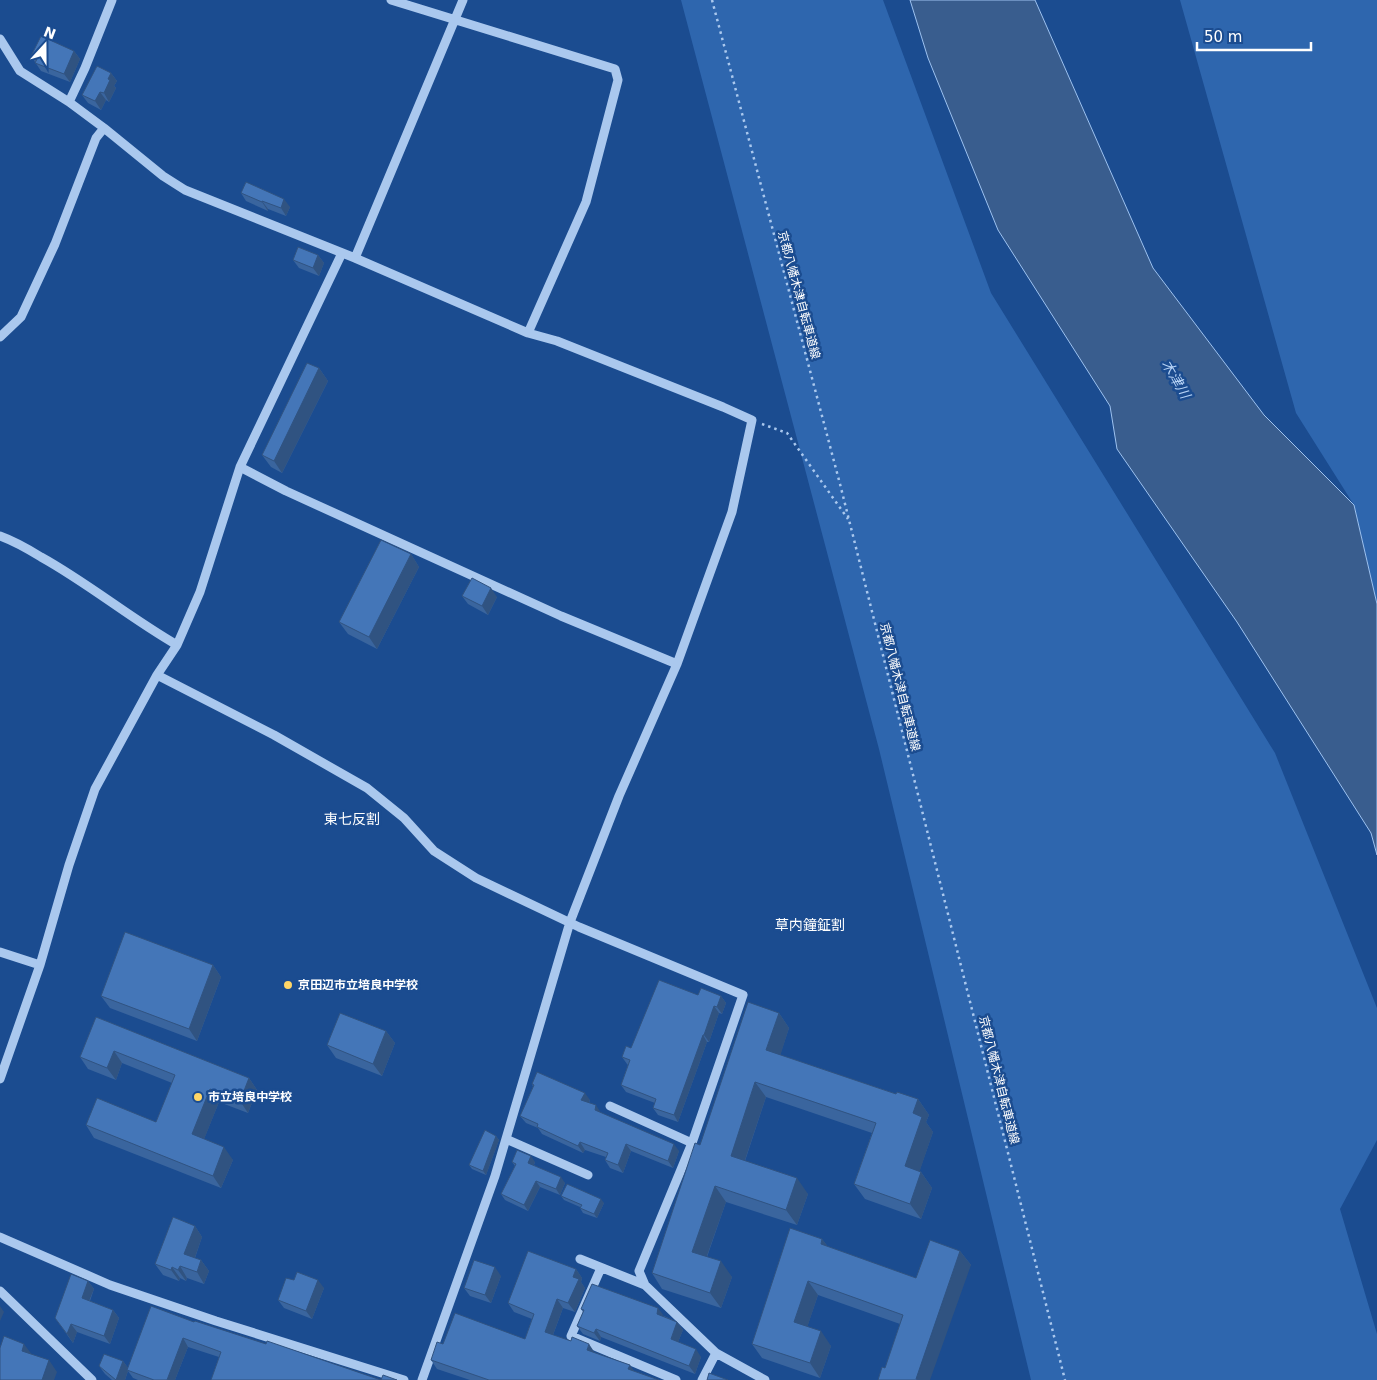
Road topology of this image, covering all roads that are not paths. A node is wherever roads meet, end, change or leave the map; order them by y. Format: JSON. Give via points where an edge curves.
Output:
{"nodes":[{"id":1,"x":112,"y":0,"type":"edge"},
{"id":2,"x":391,"y":0,"type":"edge"},
{"id":3,"x":464,"y":0,"type":"edge"},
{"id":4,"x":456,"y":20,"type":"junction"},
{"id":5,"x":0,"y":39,"type":"edge"},
{"id":6,"x":69,"y":102,"type":"junction"},
{"id":7,"x":104,"y":128,"type":"junction"},
{"id":8,"x":342,"y":253,"type":"junction"},
{"id":9,"x":356,"y":258,"type":"junction"},
{"id":10,"x":528,"y":333,"type":"junction"},
{"id":11,"x":0,"y":337,"type":"edge"},
{"id":12,"x":240,"y":467,"type":"junction"},
{"id":13,"x":0,"y":536,"type":"edge"},
{"id":14,"x":177,"y":645,"type":"junction"},
{"id":15,"x":677,"y":664,"type":"junction"},
{"id":16,"x":158,"y":675,"type":"junction"},
{"id":17,"x":570,"y":922,"type":"junction"},
{"id":18,"x":0,"y":952,"type":"edge"},
{"id":19,"x":40,"y":965,"type":"junction"},
{"id":20,"x":0,"y":1079,"type":"edge"},
{"id":21,"x":610,"y":1106,"type":"dead end"},
{"id":22,"x":506,"y":1139,"type":"junction"},
{"id":23,"x":692,"y":1143,"type":"junction"},
{"id":24,"x":588,"y":1175,"type":"dead end"},
{"id":25,"x":0,"y":1237,"type":"edge"},
{"id":26,"x":580,"y":1259,"type":"dead end"},
{"id":27,"x":601,"y":1268,"type":"junction"},
{"id":28,"x":645,"y":1285,"type":"junction"},
{"id":29,"x":0,"y":1291,"type":"edge"},
{"id":30,"x":716,"y":1353,"type":"junction"},
{"id":31,"x":92,"y":1380,"type":"edge"},
{"id":32,"x":404,"y":1380,"type":"edge"},
{"id":33,"x":422,"y":1380,"type":"edge"},
{"id":34,"x":676,"y":1380,"type":"edge"},
{"id":35,"x":702,"y":1380,"type":"edge"},
{"id":36,"x":765,"y":1380,"type":"edge"}],
"edges":[{"from":1,"to":6,"type":"street"},
{"from":2,"to":4,"type":"street"},
{"from":3,"to":4,"type":"street"},
{"from":4,"to":9,"type":"street"},
{"from":4,"to":10,"type":"street","via":[[615,69],[618,80],[586,202]]},
{"from":5,"to":6,"type":"street","via":[[20,71]]},
{"from":6,"to":7,"type":"street"},
{"from":7,"to":8,"type":"street","via":[[185,190]]},
{"from":7,"to":11,"type":"street","via":[[96,138],[55,244],[21,317]]},
{"from":8,"to":9,"type":"street"},
{"from":8,"to":12,"type":"street"},
{"from":9,"to":10,"type":"street"},
{"from":10,"to":15,"type":"street","via":[[557,341],[752,420],[732,512]]},
{"from":12,"to":14,"type":"street","via":[[200,592]]},
{"from":12,"to":15,"type":"street","via":[[562,616]]},
{"from":13,"to":14,"type":"street","via":[[60,567]]},
{"from":14,"to":16,"type":"street"},
{"from":15,"to":17,"type":"street","via":[[619,796]]},
{"from":16,"to":17,"type":"street","via":[[274,735],[366,788],[404,818],[434,851],[476,878]]},
{"from":16,"to":19,"type":"street","via":[[96,789],[68,865]]},
{"from":17,"to":22,"type":"street"},
{"from":17,"to":23,"type":"street","via":[[743,995]]},
{"from":18,"to":19,"type":"street"},
{"from":19,"to":20,"type":"street"},
{"from":21,"to":23,"type":"street"},
{"from":22,"to":24,"type":"street"},
{"from":22,"to":33,"type":"street"},
{"from":23,"to":28,"type":"street","via":[[638,1271]]},
{"from":25,"to":32,"type":"street","via":[[110,1285]]},
{"from":26,"to":27,"type":"street"},
{"from":27,"to":28,"type":"street"},
{"from":27,"to":34,"type":"street","via":[[571,1336]]},
{"from":28,"to":30,"type":"street"},
{"from":29,"to":31,"type":"street"},
{"from":30,"to":35,"type":"street"},
{"from":30,"to":36,"type":"street"}]}
